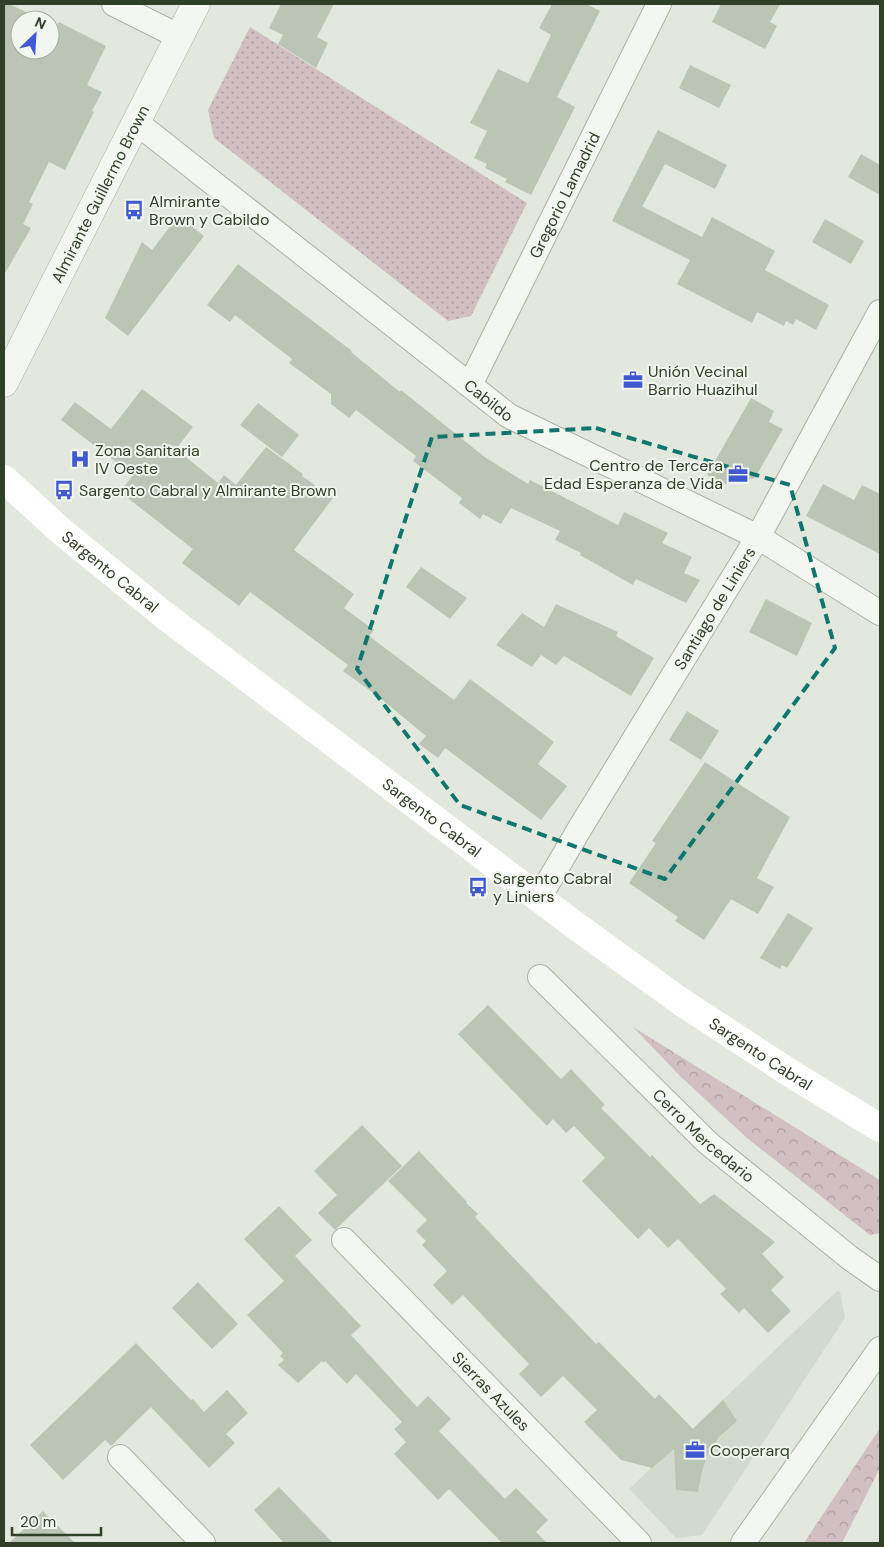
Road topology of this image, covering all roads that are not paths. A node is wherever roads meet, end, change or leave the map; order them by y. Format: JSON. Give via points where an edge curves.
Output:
{"nodes":[{"id":1,"x":114,"y":4,"type":"edge"},
{"id":2,"x":196,"y":4,"type":"edge"},
{"id":3,"x":659,"y":4,"type":"edge"},
{"id":4,"x":180,"y":37,"type":"junction"},
{"id":5,"x":137,"y":123,"type":"junction"},
{"id":6,"x":880,"y":312,"type":"edge"},
{"id":7,"x":4,"y":383,"type":"edge"},
{"id":8,"x":470,"y":385,"type":"junction"},
{"id":9,"x":4,"y":479,"type":"edge"},
{"id":10,"x":758,"y":537,"type":"junction"},
{"id":11,"x":880,"y":613,"type":"edge"},
{"id":12,"x":539,"y":898,"type":"junction"},
{"id":13,"x":540,"y":977,"type":"dead end"},
{"id":14,"x":880,"y":1128,"type":"edge"},
{"id":15,"x":344,"y":1240,"type":"dead end"},
{"id":16,"x":880,"y":1279,"type":"edge"},
{"id":17,"x":880,"y":1349,"type":"edge"},
{"id":18,"x":120,"y":1457,"type":"dead end"},
{"id":19,"x":203,"y":1543,"type":"edge"},
{"id":20,"x":638,"y":1543,"type":"edge"},
{"id":21,"x":743,"y":1543,"type":"edge"}],
"edges":[{"from":1,"to":4,"type":"street"},
{"from":2,"to":4,"type":"street","name":"Almirante Guillermo Brown"},
{"from":3,"to":8,"type":"street","name":"Gregorio Lamadrid"},
{"from":4,"to":5,"type":"street","name":"Almirante Guillermo Brown"},
{"from":5,"to":7,"type":"street","name":"Almirante Guillermo Brown"},
{"from":5,"to":8,"type":"street","name":"Cabildo"},
{"from":6,"to":10,"type":"street","name":"Santiago de Liniers"},
{"from":8,"to":10,"type":"street","name":"Cabildo","via":[[509,416]]},
{"from":9,"to":12,"type":"main road","name":"Sargento Cabral","via":[[61,531],[164,615]]},
{"from":10,"to":11,"type":"street","name":"Cabildo"},
{"from":10,"to":12,"type":"street","name":"Santiago de Liniers"},
{"from":12,"to":14,"type":"main road","name":"Sargento Cabral","via":[[680,1001]]},
{"from":13,"to":16,"type":"street","name":"Cerro Mercedario","via":[[708,1144]]},
{"from":15,"to":20,"type":"street","name":"Sierras Azules"},
{"from":17,"to":21,"type":"street"},
{"from":18,"to":19,"type":"street"}]}
